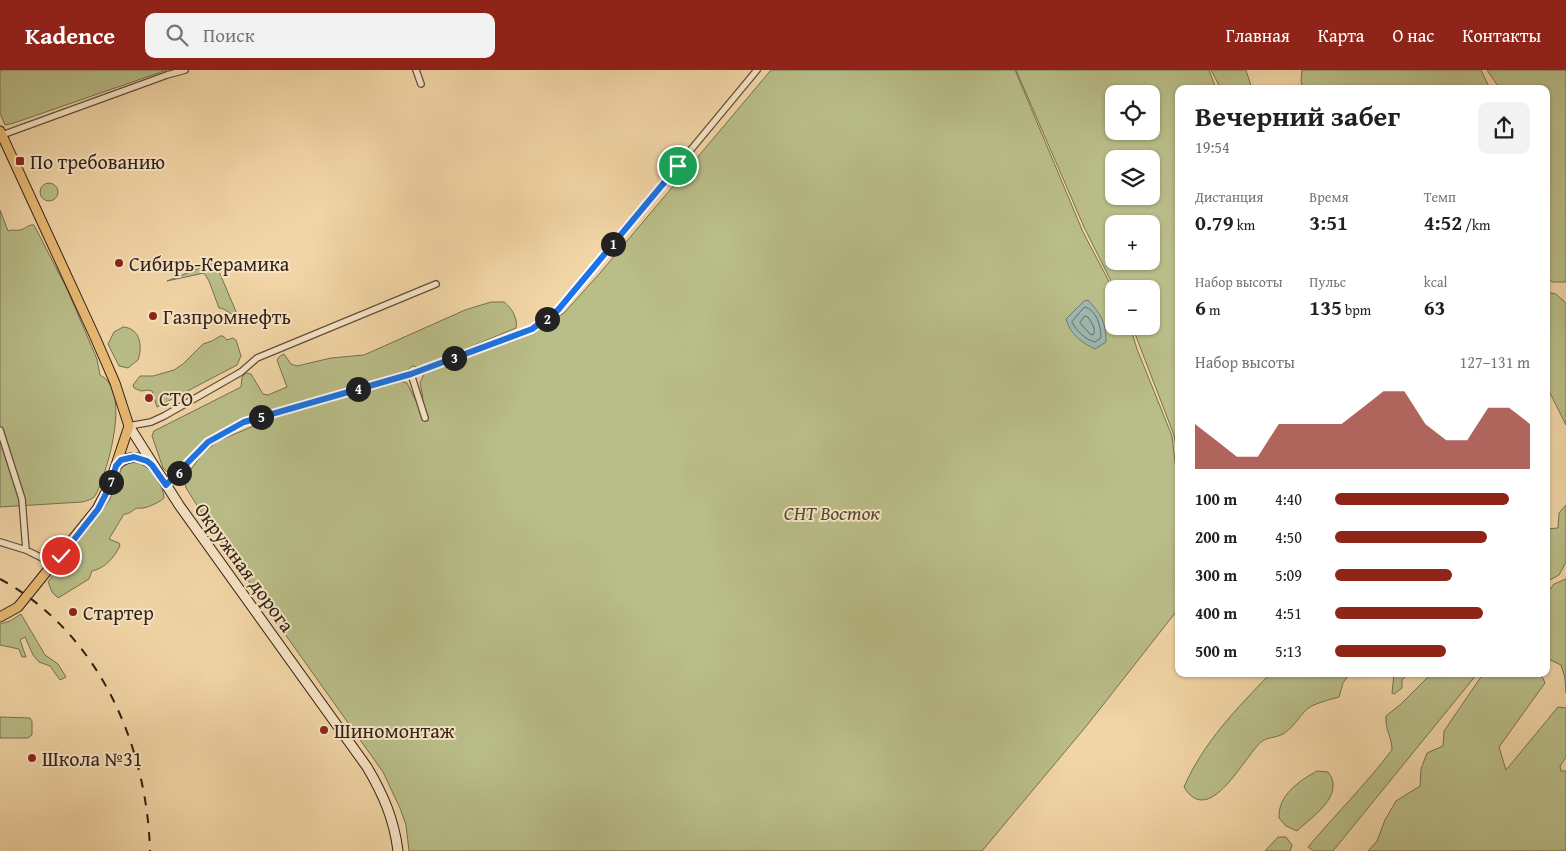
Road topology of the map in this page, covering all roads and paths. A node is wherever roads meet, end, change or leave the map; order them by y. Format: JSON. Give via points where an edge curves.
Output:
{"nodes":[{"id":1,"x":185,"y":70,"type":"edge"},
{"id":2,"x":416,"y":70,"type":"edge"},
{"id":3,"x":757,"y":70,"type":"edge"},
{"id":4,"x":421,"y":84,"type":"dead end"},
{"id":5,"x":1,"y":133,"type":"edge"},
{"id":6,"x":436,"y":284,"type":"dead end"},
{"id":7,"x":411,"y":374,"type":"junction"},
{"id":8,"x":425,"y":418,"type":"dead end"},
{"id":9,"x":129,"y":426,"type":"junction"},
{"id":10,"x":0,"y":430,"type":"edge"},
{"id":11,"x":152,"y":465,"type":"junction"},
{"id":12,"x":116,"y":466,"type":"junction"},
{"id":13,"x":166,"y":485,"type":"junction"},
{"id":14,"x":0,"y":542,"type":"edge"},
{"id":15,"x":26,"y":550,"type":"junction"},
{"id":16,"x":54,"y":564,"type":"junction"},
{"id":17,"x":0,"y":616,"type":"edge"},
{"id":18,"x":398,"y":851,"type":"edge"}],
"edges":[{"from":1,"to":5,"type":"street"},
{"from":2,"to":4,"type":"street"},
{"from":3,"to":7,"type":"street","via":[[558,310],[532,329]]},
{"from":5,"to":9,"type":"main road","name":"Окружная дорога","via":[[96,337]]},
{"from":6,"to":9,"type":"street","via":[[257,358],[241,372],[164,416]]},
{"from":7,"to":8,"type":"street"},
{"from":7,"to":13,"type":"street","via":[[244,422],[208,442]]},
{"from":9,"to":11,"type":"main road","name":"Окружная дорога"},
{"from":9,"to":12,"type":"main road"},
{"from":10,"to":15,"type":"street","via":[[22,499]]},
{"from":11,"to":12,"type":"main road","via":[[134,457],[121,460]]},
{"from":11,"to":13,"type":"main road","name":"Окружная дорога"},
{"from":12,"to":16,"type":"main road","via":[[98,509]]},
{"from":13,"to":18,"type":"main road","name":"Окружная дорога","via":[[367,767],[388,807]]},
{"from":14,"to":15,"type":"street"},
{"from":15,"to":16,"type":"street"},
{"from":16,"to":17,"type":"main road","via":[[18,607]]}]}
